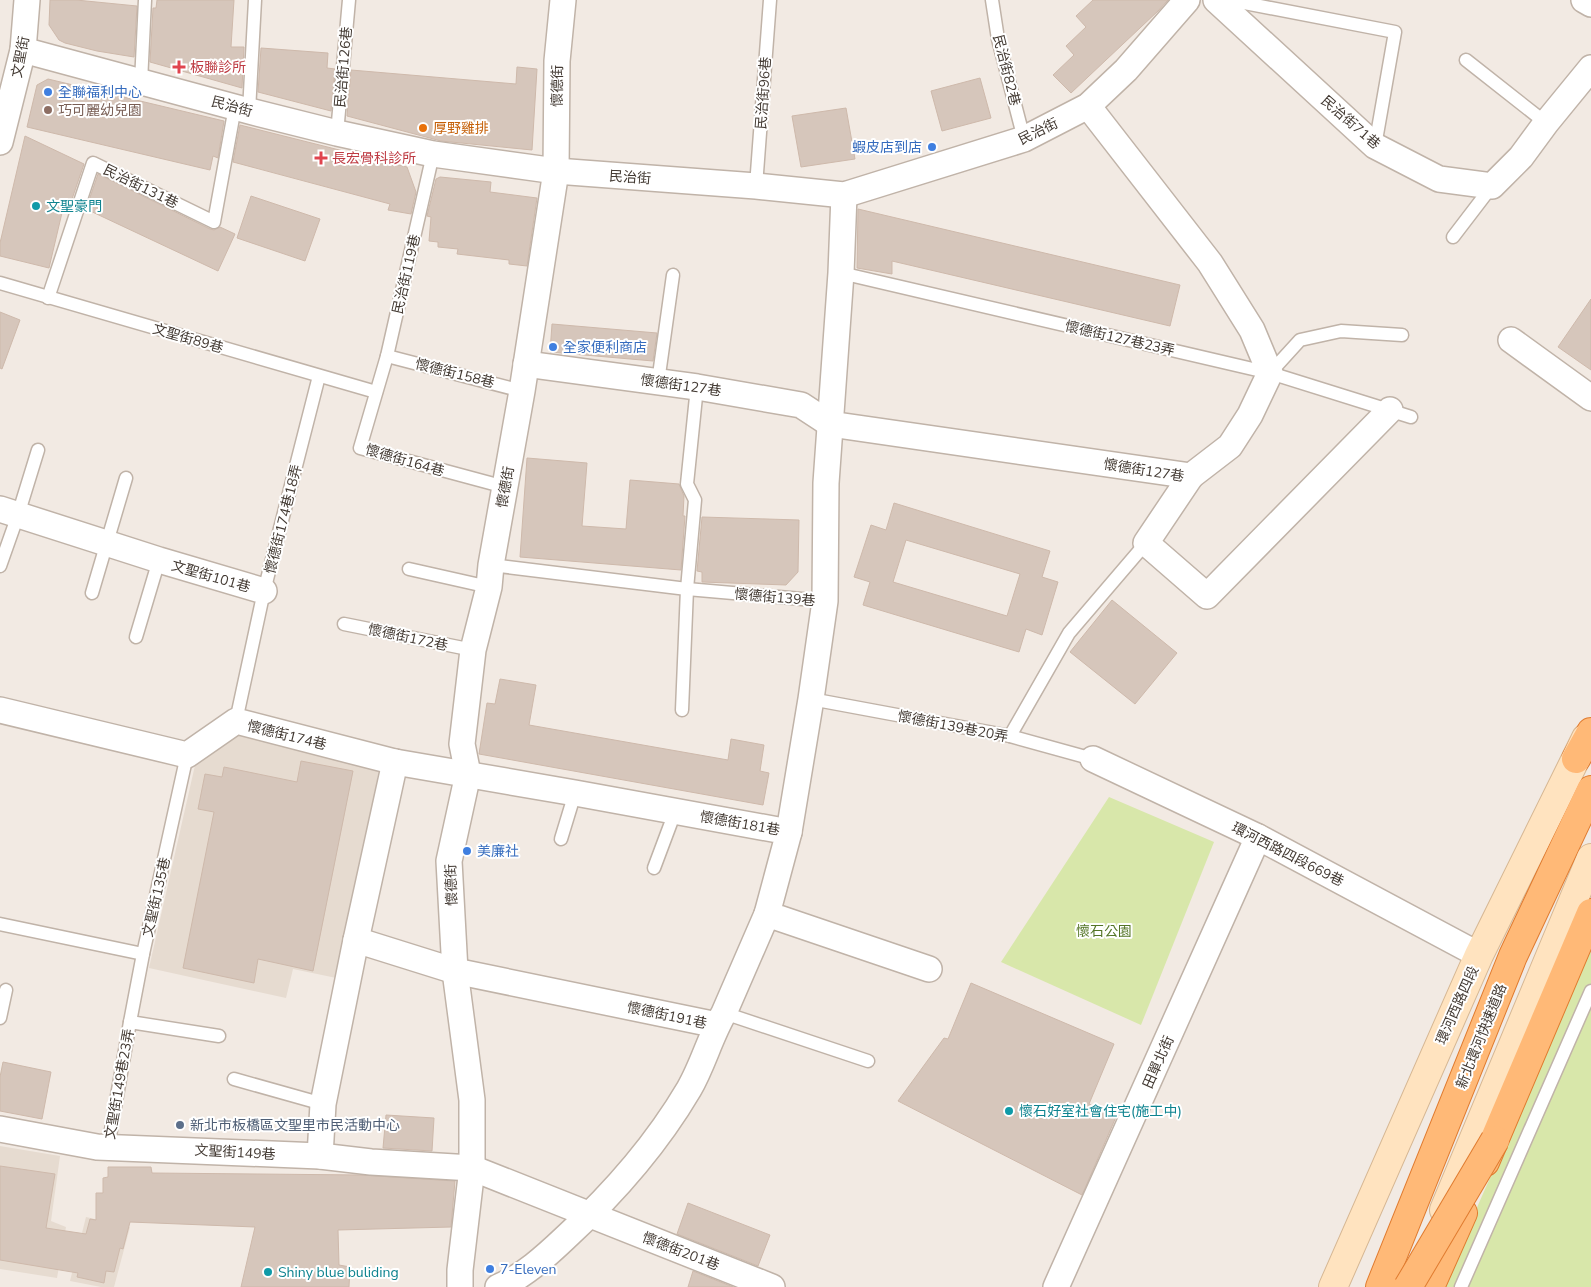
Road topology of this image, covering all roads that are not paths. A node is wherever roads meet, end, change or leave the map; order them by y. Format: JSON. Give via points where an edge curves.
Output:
{"nodes":[{"id":1,"x":145,"y":0,"type":"edge"},
{"id":2,"x":255,"y":0,"type":"edge"},
{"id":3,"x":349,"y":0,"type":"edge"},
{"id":4,"x":563,"y":0,"type":"edge"},
{"id":5,"x":770,"y":0,"type":"edge"},
{"id":6,"x":992,"y":0,"type":"edge"},
{"id":7,"x":1188,"y":0,"type":"edge"},
{"id":8,"x":1216,"y":0,"type":"edge"},
{"id":9,"x":1229,"y":0,"type":"edge"},
{"id":10,"x":1584,"y":0,"type":"edge"},
{"id":11,"x":22,"y":2,"type":"edge"},
{"id":12,"x":1591,"y":4,"type":"edge"},
{"id":13,"x":23,"y":50,"type":"junction"},
{"id":14,"x":1466,"y":60,"type":"dead end"},
{"id":15,"x":1591,"y":68,"type":"edge"},
{"id":16,"x":141,"y":82,"type":"junction"},
{"id":17,"x":1088,"y":106,"type":"junction"},
{"id":18,"x":242,"y":109,"type":"junction"},
{"id":19,"x":1546,"y":123,"type":"junction"},
{"id":20,"x":337,"y":133,"type":"junction"},
{"id":21,"x":1024,"y":139,"type":"junction"},
{"id":22,"x":0,"y":142,"type":"edge"},
{"id":23,"x":1375,"y":146,"type":"junction"},
{"id":24,"x":433,"y":154,"type":"junction"},
{"id":25,"x":556,"y":171,"type":"junction"},
{"id":26,"x":756,"y":186,"type":"junction"},
{"id":27,"x":1492,"y":186,"type":"junction"},
{"id":28,"x":844,"y":195,"type":"junction"},
{"id":29,"x":1453,"y":237,"type":"dead end"},
{"id":30,"x":841,"y":273,"type":"junction"},
{"id":31,"x":673,"y":275,"type":"dead end"},
{"id":32,"x":0,"y":283,"type":"edge"},
{"id":33,"x":48,"y":298,"type":"junction"},
{"id":34,"x":1402,"y":336,"type":"dead end"},
{"id":35,"x":1511,"y":340,"type":"dead end"},
{"id":36,"x":387,"y":356,"type":"junction"},
{"id":37,"x":526,"y":364,"type":"junction"},
{"id":38,"x":1270,"y":373,"type":"junction"},
{"id":39,"x":319,"y":376,"type":"junction"},
{"id":40,"x":658,"y":382,"type":"junction"},
{"id":41,"x":697,"y":387,"type":"junction"},
{"id":42,"x":522,"y":390,"type":"junction"},
{"id":43,"x":376,"y":392,"type":"junction"},
{"id":44,"x":1591,"y":398,"type":"edge"},
{"id":45,"x":1401,"y":413,"type":"joint"},
{"id":46,"x":830,"y":424,"type":"junction"},
{"id":47,"x":38,"y":450,"type":"dead end"},
{"id":48,"x":1191,"y":476,"type":"junction"},
{"id":49,"x":126,"y":478,"type":"dead end"},
{"id":50,"x":505,"y":487,"type":"junction"},
{"id":51,"x":9,"y":512,"type":"edge"},
{"id":52,"x":1146,"y":543,"type":"junction"},
{"id":53,"x":107,"y":544,"type":"junction"},
{"id":54,"x":159,"y":560,"type":"junction"},
{"id":55,"x":0,"y":566,"type":"edge"},
{"id":56,"x":409,"y":569,"type":"dead end"},
{"id":57,"x":490,"y":576,"type":"junction"},
{"id":58,"x":687,"y":589,"type":"junction"},
{"id":59,"x":264,"y":591,"type":"junction"},
{"id":60,"x":92,"y":593,"type":"dead end"},
{"id":61,"x":825,"y":601,"type":"junction"},
{"id":62,"x":344,"y":624,"type":"dead end"},
{"id":63,"x":136,"y":637,"type":"dead end"},
{"id":64,"x":473,"y":650,"type":"junction"},
{"id":65,"x":811,"y":699,"type":"junction"},
{"id":66,"x":0,"y":710,"type":"edge"},
{"id":67,"x":682,"y":710,"type":"dead end"},
{"id":68,"x":236,"y":721,"type":"junction"},
{"id":69,"x":1591,"y":730,"type":"edge"},
{"id":70,"x":1010,"y":736,"type":"junction"},
{"id":71,"x":187,"y":755,"type":"junction"},
{"id":72,"x":1576,"y":758,"type":"joint"},
{"id":73,"x":1093,"y":759,"type":"joint"},
{"id":74,"x":395,"y":762,"type":"junction"},
{"id":75,"x":468,"y":774,"type":"junction"},
{"id":76,"x":1591,"y":790,"type":"edge"},
{"id":77,"x":575,"y":792,"type":"junction"},
{"id":78,"x":675,"y":812,"type":"junction"},
{"id":79,"x":789,"y":832,"type":"junction"},
{"id":80,"x":1258,"y":837,"type":"junction"},
{"id":81,"x":561,"y":839,"type":"dead end"},
{"id":82,"x":1591,"y":858,"type":"edge"},
{"id":83,"x":654,"y":868,"type":"dead end"},
{"id":84,"x":1591,"y":913,"type":"edge"},
{"id":85,"x":767,"y":914,"type":"junction"},
{"id":86,"x":0,"y":924,"type":"edge"},
{"id":87,"x":356,"y":940,"type":"junction"},
{"id":88,"x":143,"y":954,"type":"junction"},
{"id":89,"x":1479,"y":955,"type":"junction"},
{"id":90,"x":930,"y":969,"type":"dead end"},
{"id":91,"x":455,"y":971,"type":"junction"},
{"id":92,"x":6,"y":990,"type":"dead end"},
{"id":93,"x":1591,"y":991,"type":"edge"},
{"id":94,"x":0,"y":1018,"type":"edge"},
{"id":95,"x":721,"y":1019,"type":"junction"},
{"id":96,"x":130,"y":1022,"type":"junction"},
{"id":97,"x":219,"y":1036,"type":"dead end"},
{"id":98,"x":868,"y":1061,"type":"dead end"},
{"id":99,"x":234,"y":1079,"type":"dead end"},
{"id":100,"x":323,"y":1104,"type":"junction"},
{"id":101,"x":0,"y":1129,"type":"edge"},
{"id":102,"x":1495,"y":1140,"type":"junction"},
{"id":103,"x":108,"y":1147,"type":"junction"},
{"id":104,"x":320,"y":1156,"type":"junction"},
{"id":105,"x":472,"y":1168,"type":"junction"},
{"id":106,"x":590,"y":1216,"type":"junction"},
{"id":107,"x":460,"y":1287,"type":"edge"},
{"id":108,"x":498,"y":1287,"type":"edge"},
{"id":109,"x":772,"y":1287,"type":"edge"},
{"id":110,"x":1056,"y":1287,"type":"edge"},
{"id":111,"x":1333,"y":1287,"type":"edge"},
{"id":112,"x":1380,"y":1287,"type":"edge"},
{"id":113,"x":1409,"y":1287,"type":"edge"},
{"id":114,"x":1430,"y":1287,"type":"edge"},
{"id":115,"x":1461,"y":1287,"type":"edge"}],
"edges":[{"from":1,"to":16,"type":"lane"},
{"from":2,"to":18,"type":"lane"},
{"from":3,"to":20,"type":"lane","name":"民治街126巷"},
{"from":4,"to":25,"type":"street","name":"懷德街","via":[[557,61]]},
{"from":5,"to":26,"type":"lane","name":"民治街96巷"},
{"from":6,"to":21,"type":"lane","name":"民治街82巷","via":[[998,40]]},
{"from":7,"to":17,"type":"street","name":"民治街","via":[[1126,70]]},
{"from":8,"to":23,"type":"street","name":"民治街71巷"},
{"from":9,"to":23,"type":"lane","via":[[1395,32]]},
{"from":10,"to":12,"type":"street"},
{"from":11,"to":13,"type":"street","name":"文聖街"},
{"from":13,"to":16,"type":"street","name":"民治街"},
{"from":13,"to":22,"type":"street","name":"文聖街"},
{"from":14,"to":19,"type":"lane"},
{"from":15,"to":19,"type":"street"},
{"from":16,"to":18,"type":"street","name":"民治街"},
{"from":17,"to":21,"type":"street","name":"民治街"},
{"from":17,"to":38,"type":"street","via":[[1210,264],[1252,330]]},
{"from":18,"to":20,"type":"street","name":"民治街"},
{"from":18,"to":33,"type":"lane","name":"民治街131巷","via":[[214,222],[93,163]]},
{"from":19,"to":27,"type":"street","via":[[1521,157]]},
{"from":20,"to":24,"type":"street","name":"民治街"},
{"from":21,"to":28,"type":"street","name":"民治街"},
{"from":23,"to":27,"type":"street","name":"民治街71巷","via":[[1439,179]]},
{"from":24,"to":25,"type":"street","name":"民治街"},
{"from":24,"to":36,"type":"lane","name":"民治街119巷"},
{"from":25,"to":26,"type":"street","name":"民治街"},
{"from":25,"to":37,"type":"street","name":"懷德街"},
{"from":26,"to":28,"type":"street","name":"民治街"},
{"from":27,"to":29,"type":"lane"},
{"from":28,"to":30,"type":"street"},
{"from":30,"to":38,"type":"lane","name":"懷德街127巷23弄"},
{"from":30,"to":46,"type":"street"},
{"from":31,"to":40,"type":"lane"},
{"from":32,"to":33,"type":"lane","name":"文聖街89巷"},
{"from":33,"to":39,"type":"lane","name":"文聖街89巷"},
{"from":34,"to":38,"type":"lane","via":[[1341,331],[1300,340]]},
{"from":35,"to":44,"type":"street"},
{"from":36,"to":42,"type":"lane","name":"懷德街158巷"},
{"from":36,"to":43,"type":"lane","name":"民治街119巷"},
{"from":37,"to":40,"type":"street","name":"懷德街127巷"},
{"from":37,"to":42,"type":"street","name":"懷德街"},
{"from":38,"to":45,"type":"lane","name":"懷德街127巷23弄"},
{"from":38,"to":48,"type":"street","via":[[1250,415],[1230,446]]},
{"from":39,"to":43,"type":"lane","name":"文聖街89巷"},
{"from":39,"to":59,"type":"lane","name":"懷德街174巷18弄"},
{"from":40,"to":41,"type":"street","name":"懷德街127巷"},
{"from":41,"to":46,"type":"street","name":"懷德街127巷","via":[[800,405]]},
{"from":41,"to":58,"type":"lane","via":[[687,484],[695,500]]},
{"from":42,"to":50,"type":"street","name":"懷德街"},
{"from":43,"to":50,"type":"lane","name":"懷德街164巷","via":[[360,448]]},
{"from":45,"to":52,"type":"street","via":[[1207,596]]},
{"from":46,"to":48,"type":"street","name":"懷德街127巷"},
{"from":46,"to":61,"type":"street"},
{"from":47,"to":51,"type":"lane"},
{"from":48,"to":52,"type":"street","name":"懷德街127巷"},
{"from":49,"to":53,"type":"lane"},
{"from":50,"to":57,"type":"street","name":"懷德街"},
{"from":51,"to":53,"type":"street","name":"文聖街101巷"},
{"from":51,"to":55,"type":"lane"},
{"from":52,"to":70,"type":"lane","via":[[1069,633]]},
{"from":53,"to":54,"type":"street","name":"文聖街101巷"},
{"from":53,"to":60,"type":"lane"},
{"from":54,"to":59,"type":"street","name":"文聖街101巷"},
{"from":54,"to":63,"type":"lane","name":"文聖街101巷"},
{"from":56,"to":57,"type":"lane","name":"懷德街139巷"},
{"from":57,"to":58,"type":"lane","name":"懷德街139巷"},
{"from":57,"to":64,"type":"street","name":"懷德街"},
{"from":58,"to":61,"type":"lane","name":"懷德街139巷"},
{"from":58,"to":67,"type":"lane"},
{"from":59,"to":68,"type":"lane","name":"懷德街174巷18弄"},
{"from":61,"to":65,"type":"street","name":"懷德街139巷"},
{"from":62,"to":64,"type":"lane","name":"懷德街172巷"},
{"from":64,"to":75,"type":"street","name":"懷德街","via":[[462,744]]},
{"from":65,"to":70,"type":"lane","name":"懷德街139巷20弄"},
{"from":65,"to":79,"type":"street","name":"懷德街139巷"},
{"from":66,"to":71,"type":"street"},
{"from":68,"to":71,"type":"street","name":"懷德街174巷"},
{"from":68,"to":74,"type":"street","name":"懷德街174巷"},
{"from":69,"to":72,"type":"highway"},
{"from":70,"to":73,"type":"lane","name":"懷德街139巷20弄"},
{"from":71,"to":88,"type":"lane","name":"文聖街135巷"},
{"from":72,"to":89,"type":"main road","name":"環河西路四段"},
{"from":73,"to":80,"type":"street","name":"環河西路四段669巷"},
{"from":74,"to":75,"type":"street","name":"懷德街174巷"},
{"from":74,"to":87,"type":"street"},
{"from":75,"to":77,"type":"street","name":"懷德街181巷"},
{"from":75,"to":91,"type":"street","name":"懷德街","via":[[450,861]]},
{"from":76,"to":112,"type":"highway","name":"新北環河快速道路","via":[[1513,956]]},
{"from":77,"to":78,"type":"street","name":"懷德街181巷"},
{"from":77,"to":81,"type":"lane"},
{"from":78,"to":79,"type":"street","name":"懷德街181巷"},
{"from":78,"to":83,"type":"lane"},
{"from":79,"to":85,"type":"street","name":"懷德街181巷"},
{"from":80,"to":89,"type":"street","name":"環河西路四段669巷"},
{"from":80,"to":110,"type":"street","name":"田單北街"},
{"from":82,"to":113,"type":"main road"},
{"from":84,"to":102,"type":"highway"},
{"from":85,"to":90,"type":"street"},
{"from":85,"to":95,"type":"street","name":"懷德街181巷"},
{"from":86,"to":88,"type":"lane","name":"文聖街135巷"},
{"from":87,"to":91,"type":"street"},
{"from":87,"to":100,"type":"street"},
{"from":88,"to":96,"type":"lane"},
{"from":89,"to":111,"type":"main road","name":"環河西路四段"},
{"from":91,"to":95,"type":"street","name":"懷德街191巷"},
{"from":91,"to":105,"type":"street","name":"懷德街","via":[[472,1100]]},
{"from":92,"to":94,"type":"lane"},
{"from":93,"to":115,"type":"lane"},
{"from":95,"to":98,"type":"lane","name":"懷德街191巷"},
{"from":95,"to":106,"type":"street","name":"懷德街181巷","via":[[690,1088],[647,1152]]},
{"from":96,"to":97,"type":"lane","name":"文聖街149巷23弄"},
{"from":96,"to":103,"type":"lane","name":"文聖街149巷23弄"},
{"from":99,"to":100,"type":"lane"},
{"from":100,"to":104,"type":"street"},
{"from":101,"to":103,"type":"street","name":"文聖街149巷"},
{"from":102,"to":113,"type":"highway","bridge":true},
{"from":102,"to":114,"type":"highway","bridge":true},
{"from":103,"to":104,"type":"street","name":"文聖街149巷"},
{"from":104,"to":105,"type":"street","name":"文聖街149巷"},
{"from":105,"to":106,"type":"street","name":"懷德街201巷"},
{"from":105,"to":107,"type":"street","name":"懷德街"},
{"from":106,"to":108,"type":"street","name":"懷德街181巷","via":[[533,1266]]},
{"from":106,"to":109,"type":"street","name":"懷德街201巷"}]}
